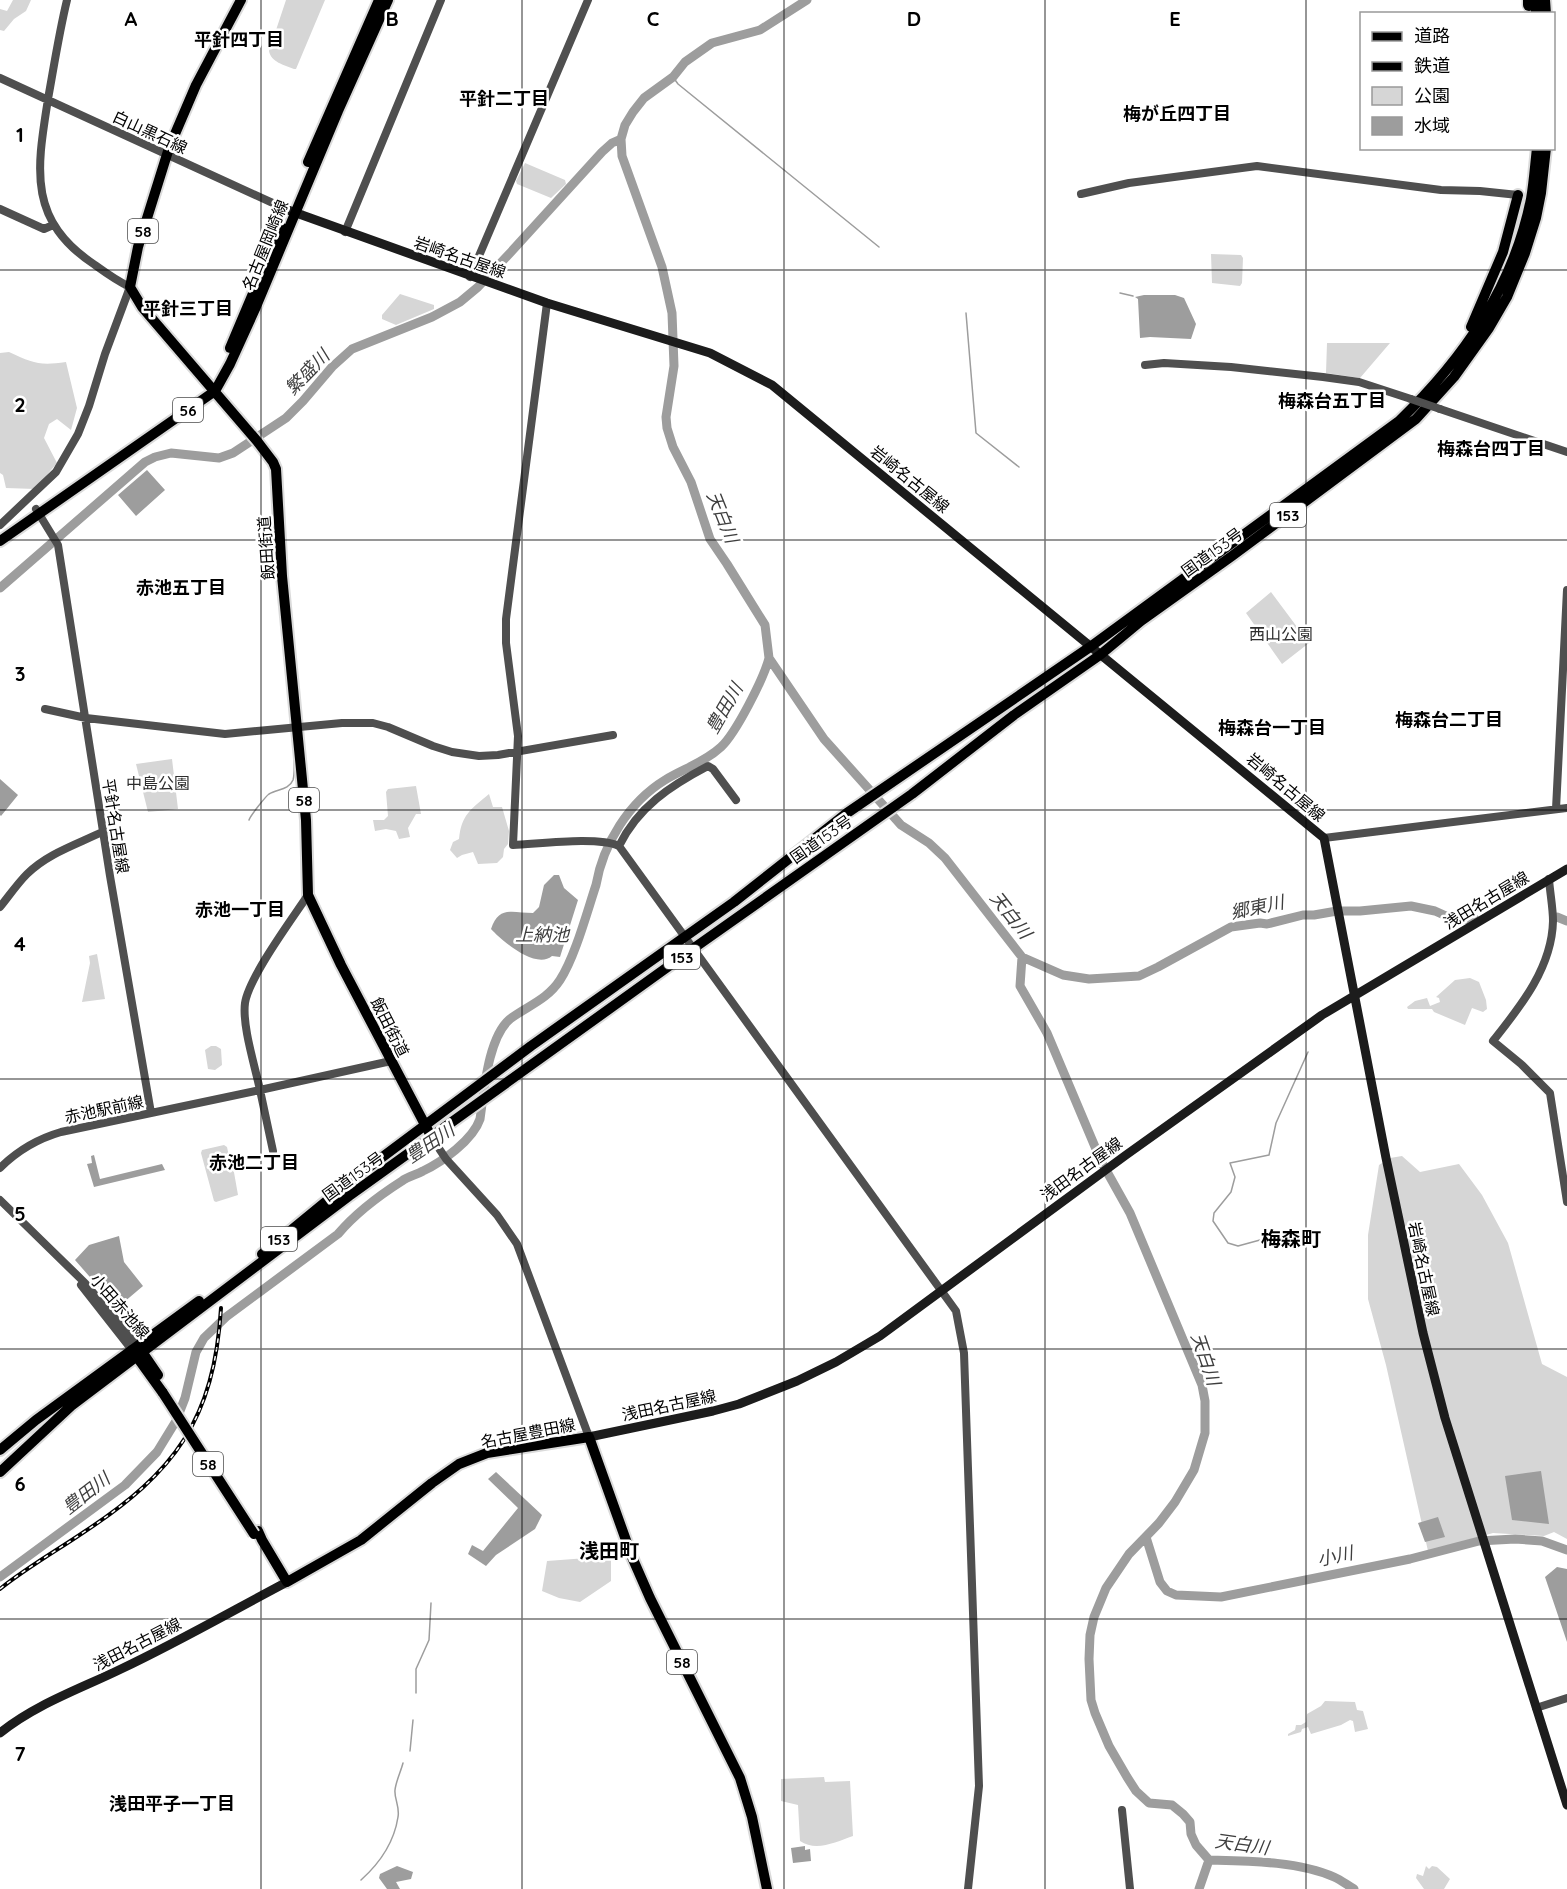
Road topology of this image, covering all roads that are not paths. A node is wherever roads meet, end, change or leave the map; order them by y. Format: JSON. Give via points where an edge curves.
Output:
{"nodes":[{"id":1,"x":67,"y":0,"type":"edge"},
{"id":2,"x":241,"y":0,"type":"edge"},
{"id":3,"x":379,"y":0,"type":"edge"},
{"id":4,"x":388,"y":0,"type":"edge"},
{"id":5,"x":441,"y":0,"type":"edge"},
{"id":6,"x":588,"y":0,"type":"edge"},
{"id":7,"x":0,"y":78,"type":"edge"},
{"id":8,"x":48,"y":100,"type":"junction"},
{"id":9,"x":1537,"y":150,"type":"edge"},
{"id":10,"x":1546,"y":150,"type":"edge"},
{"id":11,"x":166,"y":155,"type":"junction"},
{"id":12,"x":1081,"y":194,"type":"dead end"},
{"id":13,"x":1518,"y":195,"type":"joint"},
{"id":14,"x":0,"y":209,"type":"edge"},
{"id":15,"x":291,"y":212,"type":"junction"},
{"id":16,"x":53,"y":225,"type":"junction"},
{"id":17,"x":345,"y":232,"type":"junction"},
{"id":18,"x":479,"y":280,"type":"junction"},
{"id":19,"x":129,"y":287,"type":"junction"},
{"id":20,"x":547,"y":303,"type":"junction"},
{"id":21,"x":1461,"y":352,"type":"junction"},
{"id":22,"x":1144,"y":365,"type":"dead end"},
{"id":23,"x":212,"y":389,"type":"junction"},
{"id":24,"x":1567,"y":452,"type":"edge"},
{"id":25,"x":37,"y":512,"type":"junction"},
{"id":26,"x":0,"y":525,"type":"edge"},
{"id":27,"x":0,"y":534,"type":"edge"},
{"id":28,"x":0,"y":541,"type":"edge"},
{"id":29,"x":1567,"y":590,"type":"edge"},
{"id":30,"x":1090,"y":646,"type":"junction"},
{"id":31,"x":1100,"y":655,"type":"junction"},
{"id":32,"x":45,"y":709,"type":"dead end"},
{"id":33,"x":86,"y":718,"type":"junction"},
{"id":34,"x":298,"y":727,"type":"junction"},
{"id":35,"x":613,"y":735,"type":"dead end"},
{"id":36,"x":518,"y":751,"type":"junction"},
{"id":37,"x":736,"y":800,"type":"dead end"},
{"id":38,"x":1567,"y":808,"type":"edge"},
{"id":39,"x":1556,"y":809,"type":"junction"},
{"id":40,"x":105,"y":831,"type":"junction"},
{"id":41,"x":1324,"y":838,"type":"junction"},
{"id":42,"x":613,"y":844,"type":"junction"},
{"id":43,"x":1567,"y":869,"type":"edge"},
{"id":44,"x":1549,"y":879,"type":"junction"},
{"id":45,"x":308,"y":895,"type":"junction"},
{"id":46,"x":0,"y":907,"type":"edge"},
{"id":47,"x":685,"y":937,"type":"junction"},
{"id":48,"x":694,"y":948,"type":"junction"},
{"id":49,"x":1354,"y":994,"type":"junction"},
{"id":50,"x":390,"y":1061,"type":"junction"},
{"id":51,"x":260,"y":1090,"type":"junction"},
{"id":52,"x":151,"y":1113,"type":"junction"},
{"id":53,"x":425,"y":1126,"type":"junction"},
{"id":54,"x":433,"y":1140,"type":"junction"},
{"id":55,"x":273,"y":1151,"type":"dead end"},
{"id":56,"x":0,"y":1168,"type":"edge"},
{"id":57,"x":0,"y":1200,"type":"edge"},
{"id":58,"x":1567,"y":1202,"type":"edge"},
{"id":59,"x":941,"y":1290,"type":"junction"},
{"id":60,"x":137,"y":1351,"type":"junction"},
{"id":61,"x":589,"y":1437,"type":"junction"},
{"id":62,"x":0,"y":1450,"type":"edge"},
{"id":63,"x":0,"y":1472,"type":"edge"},
{"id":64,"x":287,"y":1582,"type":"junction"},
{"id":65,"x":1567,"y":1698,"type":"edge"},
{"id":66,"x":1536,"y":1708,"type":"junction"},
{"id":67,"x":0,"y":1733,"type":"edge"},
{"id":68,"x":1567,"y":1805,"type":"edge"},
{"id":69,"x":1122,"y":1810,"type":"dead end"},
{"id":70,"x":767,"y":1889,"type":"edge"},
{"id":71,"x":968,"y":1889,"type":"edge"},
{"id":72,"x":1130,"y":1889,"type":"edge"}],
"edges":[{"from":1,"to":8,"type":"street"},
{"from":2,"to":11,"type":"main road","number":"58","via":[[196,85]]},
{"from":3,"to":15,"type":"main road","name":"名古屋岡崎線","number":"56"},
{"from":4,"to":15,"type":"main road","name":"名古屋岡崎線","number":"56"},
{"from":5,"to":17,"type":"street"},
{"from":6,"to":18,"type":"street"},
{"from":7,"to":8,"type":"street","name":"白山黒石線"},
{"from":8,"to":11,"type":"street","name":"白山黒石線"},
{"from":8,"to":16,"type":"street","via":[[39,164],[42,195]]},
{"from":9,"to":21,"type":"main road","name":"国道153号","number":"153","via":[[1531,198],[1510,267],[1497,296]]},
{"from":10,"to":31,"type":"main road","name":"国道153号","number":"153","via":[[1536,218],[1518,273],[1489,328],[1443,390],[1416,419],[1384,444]]},
{"from":11,"to":15,"type":"street","name":"白山黒石線"},
{"from":11,"to":19,"type":"main road","number":"58"},
{"from":12,"to":13,"type":"street","via":[[1129,183],[1257,166],[1441,190]]},
{"from":13,"to":21,"type":"main road","via":[[1503,252]]},
{"from":14,"to":16,"type":"street","via":[[44,229]]},
{"from":15,"to":17,"type":"main road","name":"岩崎名古屋線"},
{"from":15,"to":23,"type":"main road","name":"名古屋岡崎線","number":"56"},
{"from":16,"to":19,"type":"street","via":[[82,256]]},
{"from":17,"to":18,"type":"main road","name":"岩崎名古屋線"},
{"from":18,"to":20,"type":"main road","name":"岩崎名古屋線"},
{"from":19,"to":23,"type":"main road","name":"飯田街道","number":"58"},
{"from":19,"to":26,"type":"street","via":[[78,434],[56,472]]},
{"from":20,"to":30,"type":"main road","name":"岩崎名古屋線","via":[[710,353],[772,386]]},
{"from":20,"to":36,"type":"street","via":[[506,619]]},
{"from":21,"to":30,"type":"main road","name":"国道153号","number":"153","via":[[1399,421]]},
{"from":22,"to":24,"type":"street","bridge":true,"via":[[1231,367],[1359,382]]},
{"from":23,"to":25,"type":"main road","name":"名古屋岡崎線","number":"56"},
{"from":23,"to":34,"type":"main road","name":"飯田街道","number":"58","via":[[273,462],[277,474],[281,566]]},
{"from":25,"to":27,"type":"main road","name":"名古屋岡崎線","number":"56"},
{"from":25,"to":28,"type":"main road","name":"名古屋岡崎線","number":"56"},
{"from":25,"to":33,"type":"street","name":"平針名古屋線","via":[[55,540]]},
{"from":29,"to":39,"type":"street"},
{"from":30,"to":31,"type":"main road","name":"岩崎名古屋線"},
{"from":30,"to":47,"type":"main road","name":"国道153号","number":"153","via":[[847,813]]},
{"from":31,"to":41,"type":"main road","name":"岩崎名古屋線"},
{"from":31,"to":48,"type":"main road","name":"国道153号","number":"153"},
{"from":32,"to":33,"type":"street"},
{"from":33,"to":34,"type":"street","via":[[225,734]]},
{"from":33,"to":40,"type":"street","name":"平針名古屋線"},
{"from":34,"to":36,"type":"street","via":[[373,723],[452,752],[479,756]]},
{"from":34,"to":45,"type":"main road","name":"飯田街道","number":"58"},
{"from":35,"to":36,"type":"street"},
{"from":36,"to":42,"type":"street","via":[[513,845]]},
{"from":37,"to":42,"type":"street","via":[[708,766],[672,786]]},
{"from":38,"to":39,"type":"street"},
{"from":39,"to":41,"type":"street"},
{"from":40,"to":46,"type":"street","via":[[38,864]]},
{"from":40,"to":52,"type":"street","name":"平針名古屋線"},
{"from":41,"to":49,"type":"main road","name":"岩崎名古屋線"},
{"from":42,"to":47,"type":"street"},
{"from":43,"to":44,"type":"main road","name":"浅田名古屋線"},
{"from":44,"to":49,"type":"main road","name":"浅田名古屋線"},
{"from":44,"to":58,"type":"street","via":[[1553,921],[1547,953],[1522,1006],[1493,1041],[1550,1093]]},
{"from":45,"to":50,"type":"main road","name":"飯田街道","number":"58"},
{"from":45,"to":51,"type":"street","via":[[247,995],[246,1022]]},
{"from":47,"to":48,"type":"street"},
{"from":47,"to":53,"type":"main road","name":"国道153号","number":"153"},
{"from":48,"to":54,"type":"main road","name":"国道153号","number":"153"},
{"from":48,"to":59,"type":"street"},
{"from":49,"to":59,"type":"main road","name":"浅田名古屋線"},
{"from":49,"to":66,"type":"main road","name":"岩崎名古屋線","via":[[1418,1312],[1445,1418]]},
{"from":50,"to":51,"type":"street","name":"赤池駅前線"},
{"from":50,"to":53,"type":"main road","name":"飯田街道","number":"58"},
{"from":51,"to":52,"type":"street","name":"赤池駅前線"},
{"from":51,"to":55,"type":"street"},
{"from":52,"to":56,"type":"street","name":"赤池駅前線","via":[[40,1139]]},
{"from":53,"to":54,"type":"main road","name":"飯田街道","number":"58"},
{"from":53,"to":60,"type":"main road","name":"国道153号","number":"153"},
{"from":54,"to":60,"type":"main road","name":"国道153号","number":"153","via":[[349,1196]]},
{"from":54,"to":61,"type":"street","via":[[518,1244]]},
{"from":57,"to":60,"type":"street","name":"小田赤池線","via":[[76,1276]]},
{"from":59,"to":61,"type":"main road","name":"浅田名古屋線","via":[[880,1336],[836,1362],[769,1393],[713,1411]]},
{"from":59,"to":71,"type":"street","via":[[956,1311],[964,1353],[979,1786]]},
{"from":60,"to":62,"type":"main road","name":"国道153号","number":"153","via":[[36,1420]]},
{"from":60,"to":63,"type":"main road","name":"国道153号","number":"153"},
{"from":60,"to":64,"type":"main road","number":"58"},
{"from":61,"to":64,"type":"main road","name":"名古屋豊田線","via":[[487,1453],[459,1464],[361,1540]]},
{"from":61,"to":70,"type":"main road","name":"名古屋豊田線","number":"58","via":[[650,1598],[740,1778],[753,1817]]},
{"from":64,"to":67,"type":"main road","name":"浅田名古屋線","via":[[161,1649],[49,1702]]},
{"from":65,"to":66,"type":"street"},
{"from":66,"to":68,"type":"main road","name":"岩崎名古屋線"},
{"from":69,"to":72,"type":"street"}]}
